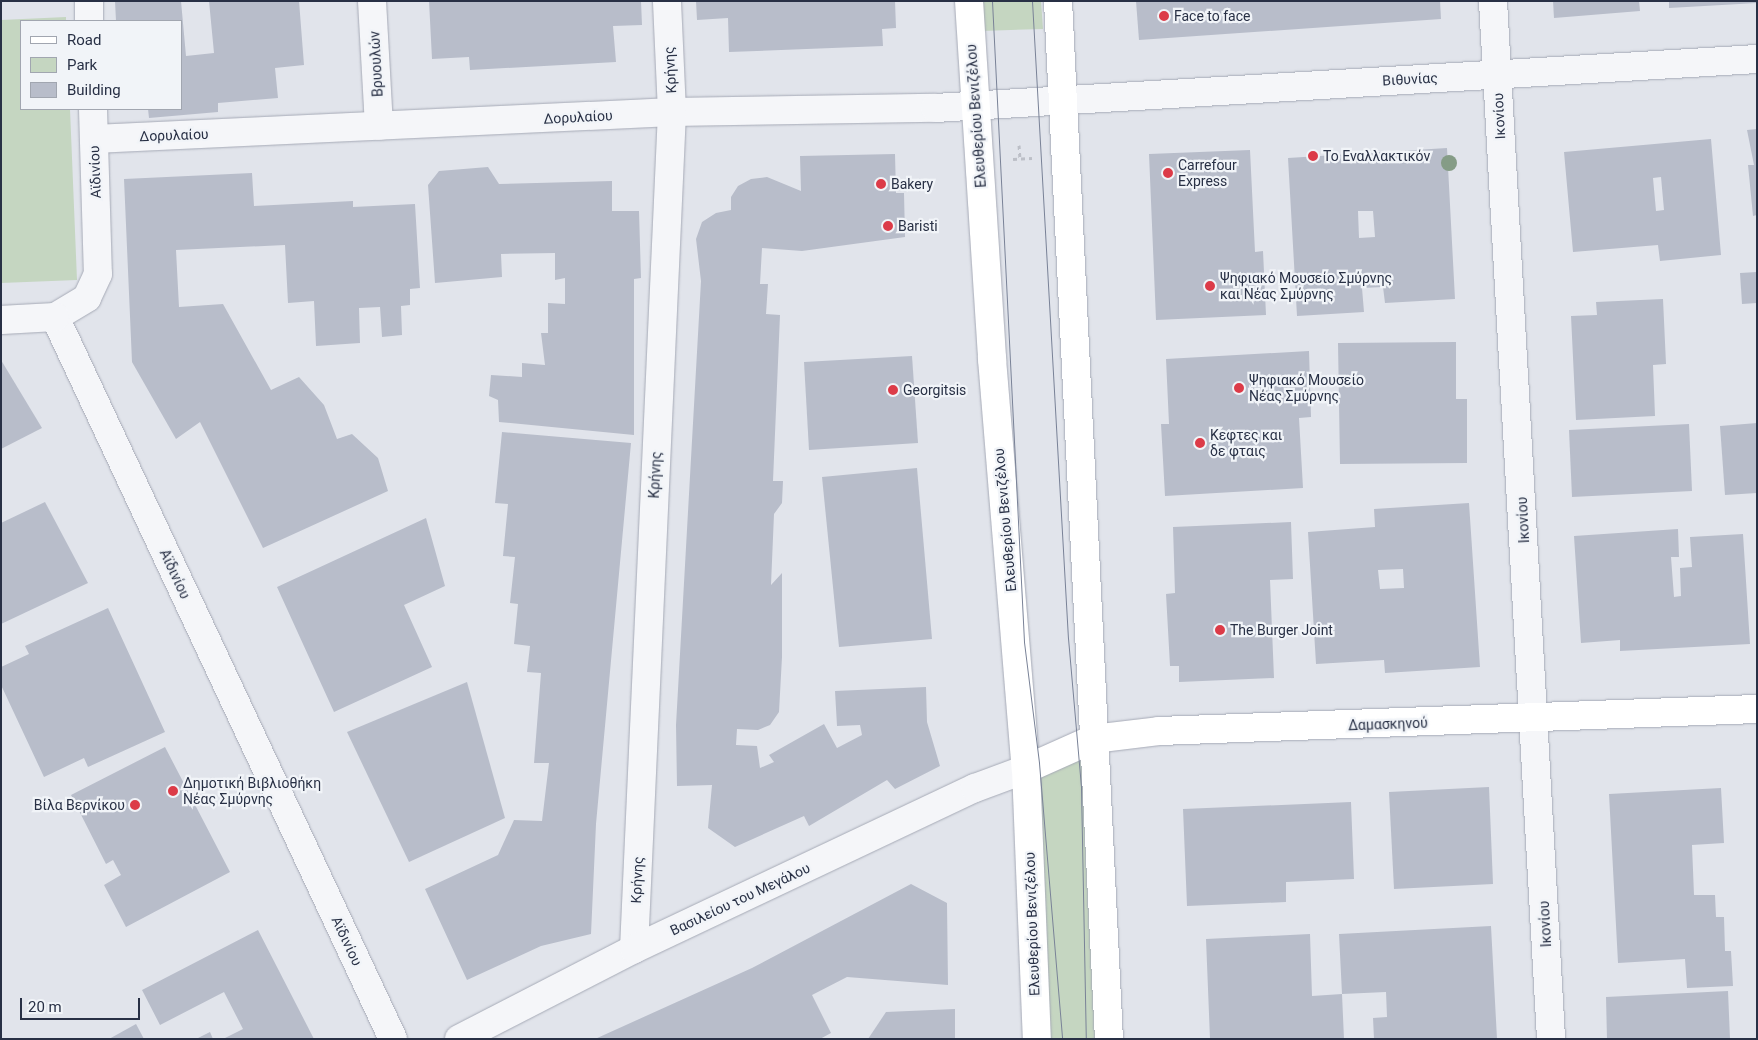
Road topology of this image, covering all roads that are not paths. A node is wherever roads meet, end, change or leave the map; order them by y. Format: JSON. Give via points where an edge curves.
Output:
{"nodes":[{"id":1,"x":89,"y":1,"type":"edge"},
{"id":2,"x":372,"y":1,"type":"edge"},
{"id":3,"x":667,"y":1,"type":"edge"},
{"id":4,"x":969,"y":1,"type":"edge"},
{"id":5,"x":1058,"y":1,"type":"edge"},
{"id":6,"x":1493,"y":1,"type":"edge"},
{"id":7,"x":89,"y":20,"type":"edge"},
{"id":8,"x":1757,"y":59,"type":"edge"},
{"id":9,"x":1497,"y":74,"type":"junction"},
{"id":10,"x":1063,"y":98,"type":"junction"},
{"id":11,"x":974,"y":106,"type":"junction"},
{"id":12,"x":93,"y":110,"type":"edge"},
{"id":13,"x":672,"y":112,"type":"junction"},
{"id":14,"x":380,"y":126,"type":"junction"},
{"id":15,"x":94,"y":139,"type":"junction"},
{"id":16,"x":55,"y":317,"type":"junction"},
{"id":17,"x":1,"y":320,"type":"edge"},
{"id":18,"x":1757,"y":709,"type":"edge"},
{"id":19,"x":1535,"y":718,"type":"junction"},
{"id":20,"x":1093,"y":739,"type":"junction"},
{"id":21,"x":1026,"y":769,"type":"junction"},
{"id":22,"x":634,"y":949,"type":"junction"},
{"id":23,"x":393,"y":1039,"type":"edge"},
{"id":24,"x":460,"y":1039,"type":"edge"},
{"id":25,"x":1037,"y":1039,"type":"edge"},
{"id":26,"x":1109,"y":1039,"type":"edge"},
{"id":27,"x":1551,"y":1039,"type":"edge"}],
"edges":[{"from":1,"to":7,"type":"street"},
{"from":2,"to":14,"type":"street","name":"Βρυουλών"},
{"from":3,"to":13,"type":"street","name":"Κρήνης"},
{"from":4,"to":11,"type":"main road","name":"Ελευθερίου Βενιζέλου"},
{"from":5,"to":10,"type":"main road"},
{"from":6,"to":9,"type":"street","name":"Ικονίου"},
{"from":8,"to":9,"type":"street","name":"Βιθυνίας"},
{"from":9,"to":10,"type":"street","name":"Βιθυνίας"},
{"from":9,"to":19,"type":"street","name":"Ικονίου"},
{"from":10,"to":11,"type":"street","name":"Δορυλαίου"},
{"from":10,"to":20,"type":"main road"},
{"from":11,"to":13,"type":"street","name":"Δορυλαίου"},
{"from":11,"to":21,"type":"main road","name":"Ελευθερίου Βενιζέλου"},
{"from":12,"to":15,"type":"street","name":"Αϊδινίου"},
{"from":13,"to":14,"type":"street","name":"Δορυλαίου"},
{"from":13,"to":22,"type":"street","name":"Κρήνης"},
{"from":14,"to":15,"type":"street","name":"Δορυλαίου"},
{"from":15,"to":16,"type":"street","name":"Αϊδινίου","via":[[98,274],[87,298]]},
{"from":16,"to":17,"type":"street"},
{"from":16,"to":23,"type":"street","name":"Αϊδινίου"},
{"from":18,"to":19,"type":"main road","name":"Δαμασκηνού"},
{"from":19,"to":20,"type":"main road","name":"Δαμασκηνού","via":[[1159,731]]},
{"from":19,"to":27,"type":"street","name":"Ικονίου"},
{"from":20,"to":21,"type":"main road","name":"Δαμασκηνού"},
{"from":20,"to":26,"type":"main road"},
{"from":21,"to":22,"type":"street","name":"Βασιλείου του Μεγάλου","via":[[975,788]]},
{"from":21,"to":25,"type":"main road","name":"Ελευθερίου Βενιζέλου"},
{"from":22,"to":24,"type":"street","name":"Βασιλείου του Μεγάλου"}]}
